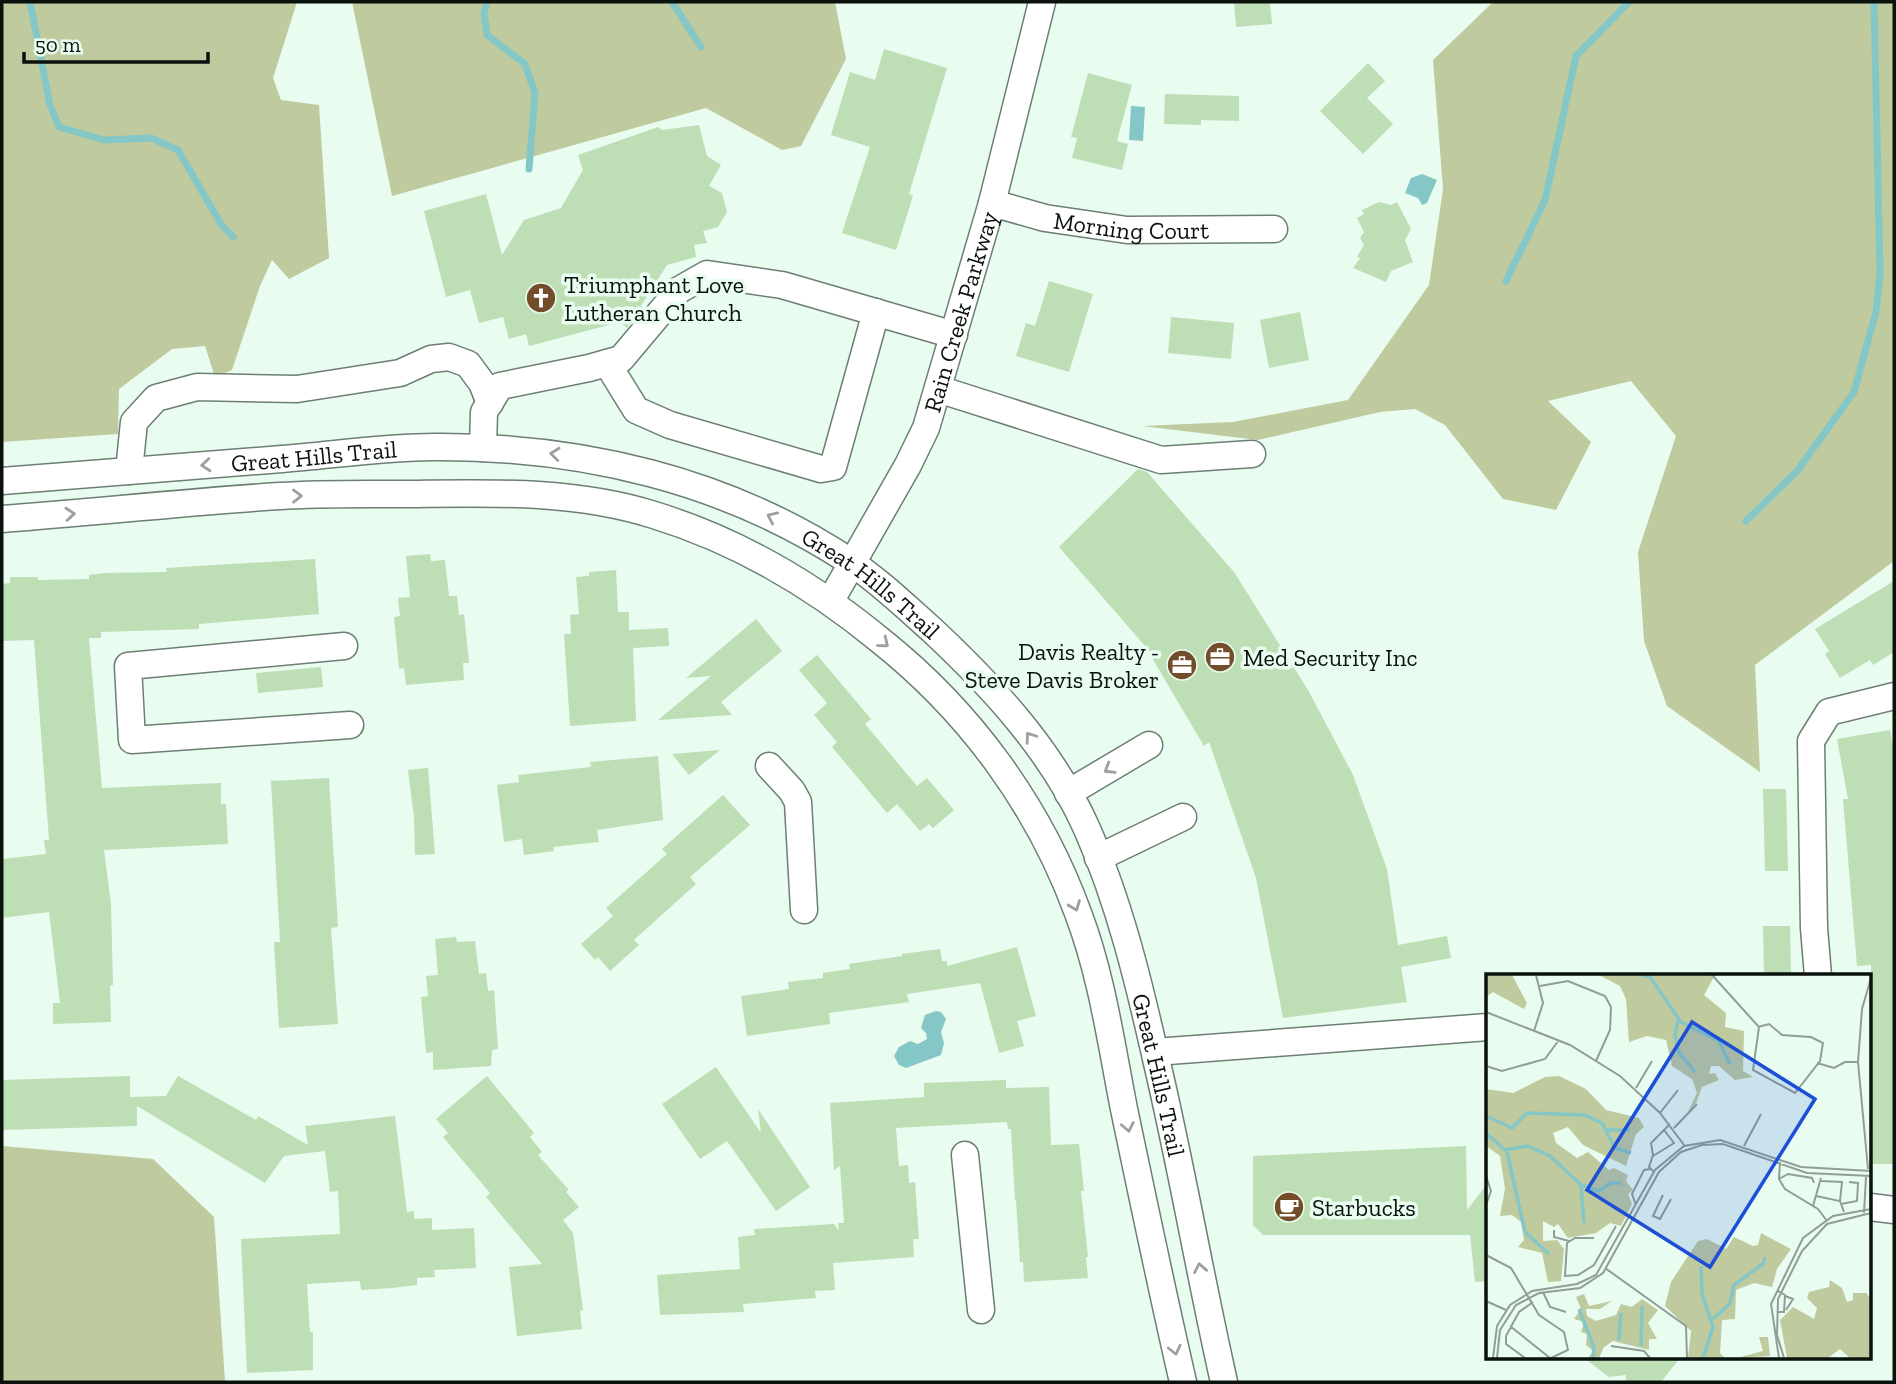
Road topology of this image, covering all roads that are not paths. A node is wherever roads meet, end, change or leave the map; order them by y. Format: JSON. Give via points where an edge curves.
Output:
{"nodes":[{"id":1,"x":1042,"y":2,"type":"edge"},
{"id":2,"x":992,"y":203,"type":"junction"},
{"id":3,"x":1274,"y":229,"type":"dead end"},
{"id":4,"x":876,"y":312,"type":"junction"},
{"id":5,"x":954,"y":335,"type":"junction"},
{"id":6,"x":607,"y":363,"type":"junction"},
{"id":7,"x":939,"y":389,"type":"junction"},
{"id":8,"x":490,"y":402,"type":"junction"},
{"id":9,"x":483,"y":448,"type":"junction"},
{"id":10,"x":1252,"y":454,"type":"dead end"},
{"id":11,"x":129,"y":471,"type":"junction"},
{"id":12,"x":2,"y":481,"type":"edge"},
{"id":13,"x":2,"y":519,"type":"edge"},
{"id":14,"x":853,"y":563,"type":"junction"},
{"id":15,"x":830,"y":602,"type":"junction"},
{"id":16,"x":344,"y":646,"type":"dead end"},
{"id":17,"x":1894,"y":696,"type":"edge"},
{"id":18,"x":350,"y":725,"type":"dead end"},
{"id":19,"x":1149,"y":745,"type":"dead end"},
{"id":20,"x":769,"y":766,"type":"dead end"},
{"id":21,"x":1068,"y":793,"type":"junction"},
{"id":22,"x":1183,"y":817,"type":"dead end"},
{"id":23,"x":1085,"y":825,"type":"junction"},
{"id":24,"x":1048,"y":844,"type":"junction"},
{"id":25,"x":1098,"y":858,"type":"junction"},
{"id":26,"x":804,"y":910,"type":"dead end"},
{"id":27,"x":1818,"y":974,"type":"edge"},
{"id":28,"x":1486,"y":1027,"type":"edge"},
{"id":29,"x":1155,"y":1052,"type":"junction"},
{"id":30,"x":965,"y":1155,"type":"dead end"},
{"id":31,"x":1871,"y":1207,"type":"edge"},
{"id":32,"x":1894,"y":1210,"type":"edge"},
{"id":33,"x":981,"y":1310,"type":"dead end"},
{"id":34,"x":1182,"y":1382,"type":"edge"},
{"id":35,"x":1224,"y":1382,"type":"edge"}],
"edges":[{"from":1,"to":2,"type":"street","name":"Rain Creek Parkway"},
{"from":2,"to":3,"type":"street","name":"Morning Court","via":[[1045,218],[1127,230]]},
{"from":2,"to":5,"type":"street","name":"Rain Creek Parkway"},
{"from":4,"to":5,"type":"street"},
{"from":4,"to":6,"type":"street","via":[[782,285],[707,274],[678,290],[621,359]]},
{"from":4,"to":6,"type":"street","via":[[833,467],[821,470],[670,425],[636,410]]},
{"from":5,"to":7,"type":"street","name":"Rain Creek Parkway"},
{"from":6,"to":8,"type":"street","via":[[500,386]]},
{"from":7,"to":10,"type":"street","via":[[1161,460]]},
{"from":7,"to":14,"type":"street","name":"Rain Creek Parkway","via":[[914,453]]},
{"from":8,"to":9,"type":"street","via":[[484,412]]},
{"from":8,"to":11,"type":"street","via":[[468,364],[449,357],[431,359],[400,373],[297,389],[197,387],[156,398],[134,422]]},
{"from":9,"to":11,"type":"street","name":"Great Hills Trail","one_way":true,"via":[[431,447]]},
{"from":14,"to":9,"type":"street","name":"Great Hills Trail","one_way":true,"via":[[793,527],[725,496],[646,471],[575,456]]},
{"from":11,"to":12,"type":"street","name":"Great Hills Trail"},
{"from":13,"to":15,"type":"street","name":"Great Hills Trail","one_way":true,"via":[[285,496],[507,492],[581,498],[652,514],[723,540],[779,568]]},
{"from":14,"to":15,"type":"street","name":"Rain Creek Parkway"},
{"from":21,"to":14,"type":"street","name":"Great Hills Trail","one_way":true,"via":[[1001,699],[960,656]]},
{"from":15,"to":24,"type":"street","name":"Great Hills Trail","one_way":true,"via":[[917,669],[952,704],[987,747]]},
{"from":16,"to":18,"type":"street","via":[[128,666],[132,740]]},
{"from":17,"to":27,"type":"street","via":[[1829,712],[1811,741]]},
{"from":19,"to":21,"type":"street","one_way":true},
{"from":20,"to":26,"type":"street","via":[[798,802]]},
{"from":21,"to":23,"type":"street","name":"Great Hills Trail"},
{"from":22,"to":25,"type":"street"},
{"from":23,"to":24,"type":"street"},
{"from":23,"to":25,"type":"street","name":"Great Hills Trail"},
{"from":24,"to":34,"type":"street","name":"Great Hills Trail","one_way":true,"via":[[1079,915],[1096,970]]},
{"from":25,"to":29,"type":"street","name":"Great Hills Trail","via":[[1132,960]]},
{"from":28,"to":29,"type":"street"},
{"from":35,"to":29,"type":"street","name":"Great Hills Trail","one_way":true},
{"from":30,"to":33,"type":"street"},
{"from":31,"to":32,"type":"street"}]}
